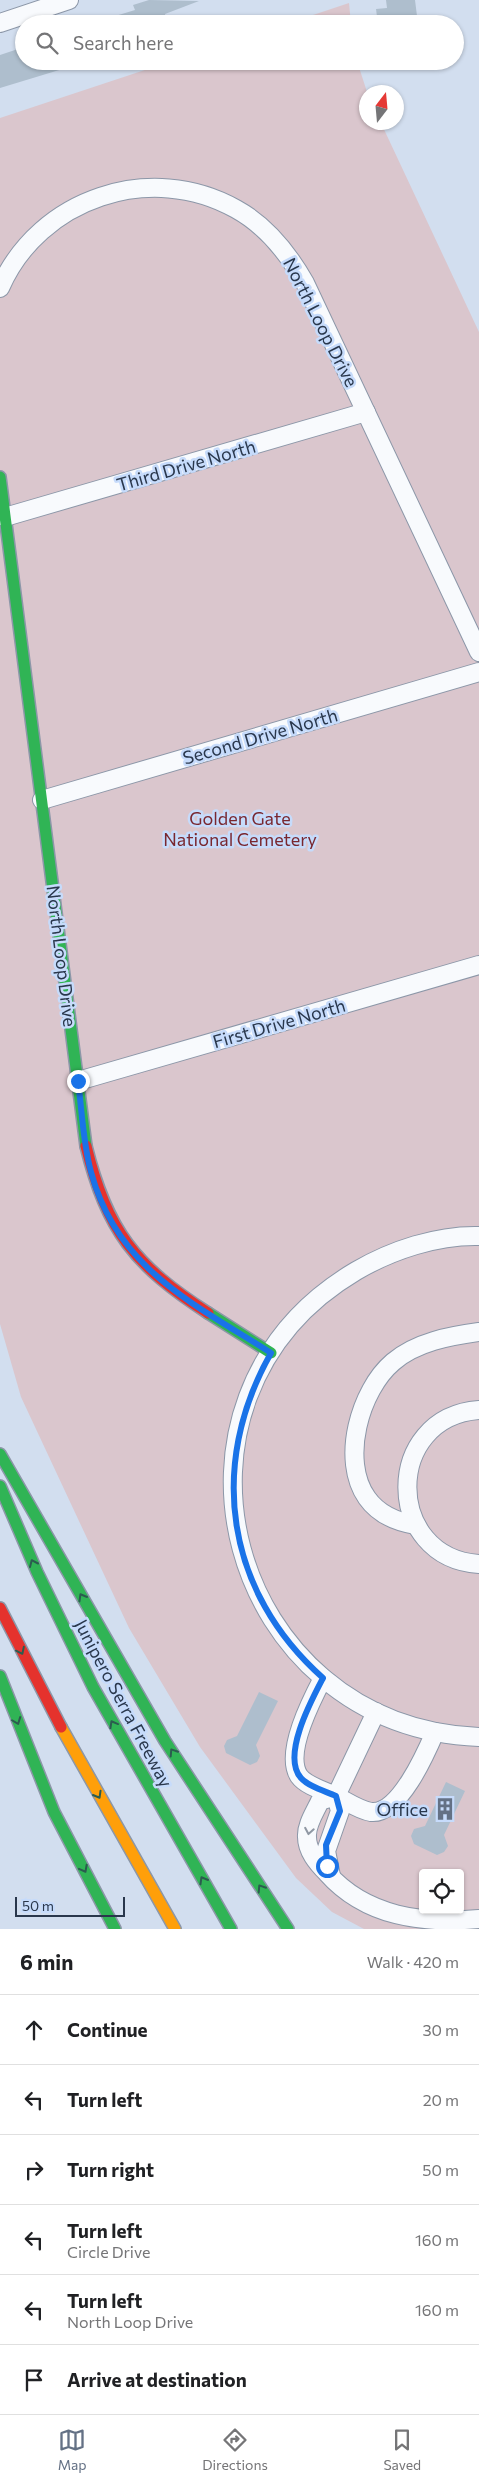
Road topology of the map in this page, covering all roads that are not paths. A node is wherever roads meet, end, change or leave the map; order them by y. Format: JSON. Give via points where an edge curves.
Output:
{"nodes":[{"id":1,"x":69,"y":0,"type":"edge"},
{"id":2,"x":24,"y":15,"type":"edge"},
{"id":3,"x":15,"y":18,"type":"edge"},
{"id":4,"x":0,"y":23,"type":"edge"},
{"id":5,"x":0,"y":288,"type":"edge"},
{"id":6,"x":366,"y":412,"type":"junction"},
{"id":7,"x":0,"y":478,"type":"edge"},
{"id":8,"x":5,"y":517,"type":"junction"},
{"id":9,"x":479,"y":652,"type":"edge"},
{"id":10,"x":479,"y":672,"type":"edge"},
{"id":11,"x":42,"y":800,"type":"junction"},
{"id":12,"x":479,"y":965,"type":"edge"},
{"id":13,"x":78,"y":1081,"type":"junction"},
{"id":14,"x":479,"y":1236,"type":"edge"},
{"id":15,"x":479,"y":1332,"type":"edge"},
{"id":16,"x":271,"y":1353,"type":"junction"},
{"id":17,"x":479,"y":1410,"type":"edge"},
{"id":18,"x":0,"y":1454,"type":"edge"},
{"id":19,"x":0,"y":1486,"type":"edge"},
{"id":20,"x":416,"y":1525,"type":"junction"},
{"id":21,"x":479,"y":1564,"type":"edge"},
{"id":22,"x":0,"y":1608,"type":"edge"},
{"id":23,"x":0,"y":1676,"type":"edge"},
{"id":24,"x":323,"y":1678,"type":"junction"},
{"id":25,"x":376,"y":1712,"type":"junction"},
{"id":26,"x":435,"y":1732,"type":"junction"},
{"id":27,"x":479,"y":1736,"type":"edge"},
{"id":28,"x":336,"y":1796,"type":"junction"},
{"id":29,"x":479,"y":1919,"type":"edge"},
{"id":30,"x":231,"y":1927,"type":"edge"},
{"id":31,"x":116,"y":1929,"type":"edge"},
{"id":32,"x":175,"y":1929,"type":"edge"},
{"id":33,"x":288,"y":1929,"type":"edge"}],
"edges":[{"from":1,"to":2,"type":"street"},
{"from":3,"to":4,"type":"street"},
{"from":5,"to":6,"type":"street","name":"North Loop Drive","via":[[17,258],[37,234],[62,214],[90,200],[149,187],[177,189],[214,199],[261,226],[291,259]]},
{"from":6,"to":8,"type":"street","name":"Third Drive North"},
{"from":6,"to":9,"type":"street","name":"North Loop Drive"},
{"from":7,"to":8,"type":"main road","name":"North Loop Drive"},
{"from":8,"to":11,"type":"main road","name":"North Loop Drive"},
{"from":10,"to":11,"type":"street","name":"Second Drive North"},
{"from":11,"to":13,"type":"main road","name":"North Loop Drive"},
{"from":12,"to":13,"type":"street","name":"First Drive North"},
{"from":13,"to":16,"type":"main road","name":"North Loop Drive","via":[[94,1182],[103,1207],[124,1243],[164,1284]]},
{"from":14,"to":16,"type":"street","via":[[421,1244],[376,1259],[312,1303]]},
{"from":15,"to":20,"type":"street","via":[[430,1343],[403,1355],[377,1379],[362,1409],[356,1455],[363,1491],[382,1513]]},
{"from":16,"to":24,"type":"street","via":[[250,1394],[238,1434],[233,1474],[237,1533],[253,1584],[270,1618],[296,1652]]},
{"from":17,"to":20,"type":"street","via":[[445,1420],[429,1432],[417,1448],[409,1466],[406,1486]]},
{"from":33,"to":18,"type":"main road","one_way":true,"via":[[158,1728]]},
{"from":30,"to":19,"type":"main road","name":"Junipero Serra Freeway","one_way":true,"via":[[97,1695],[37,1572]]},
{"from":20,"to":21,"type":"street","via":[[428,1541],[445,1554]]},
{"from":22,"to":32,"type":"main road","one_way":true,"via":[[81,1765]]},
{"from":23,"to":31,"type":"main road","one_way":true,"via":[[45,1792]]},
{"from":24,"to":25,"type":"street"},
{"from":24,"to":28,"type":"street","via":[[303,1718],[296,1766],[303,1780]]},
{"from":25,"to":26,"type":"street"},
{"from":25,"to":28,"type":"street"},
{"from":26,"to":27,"type":"street"},
{"from":26,"to":28,"type":"street","via":[[414,1776],[386,1807],[369,1812]]},
{"from":28,"to":29,"type":"street","via":[[320,1801],[307,1837],[315,1859],[332,1879],[356,1899],[388,1914],[426,1920]]}]}
